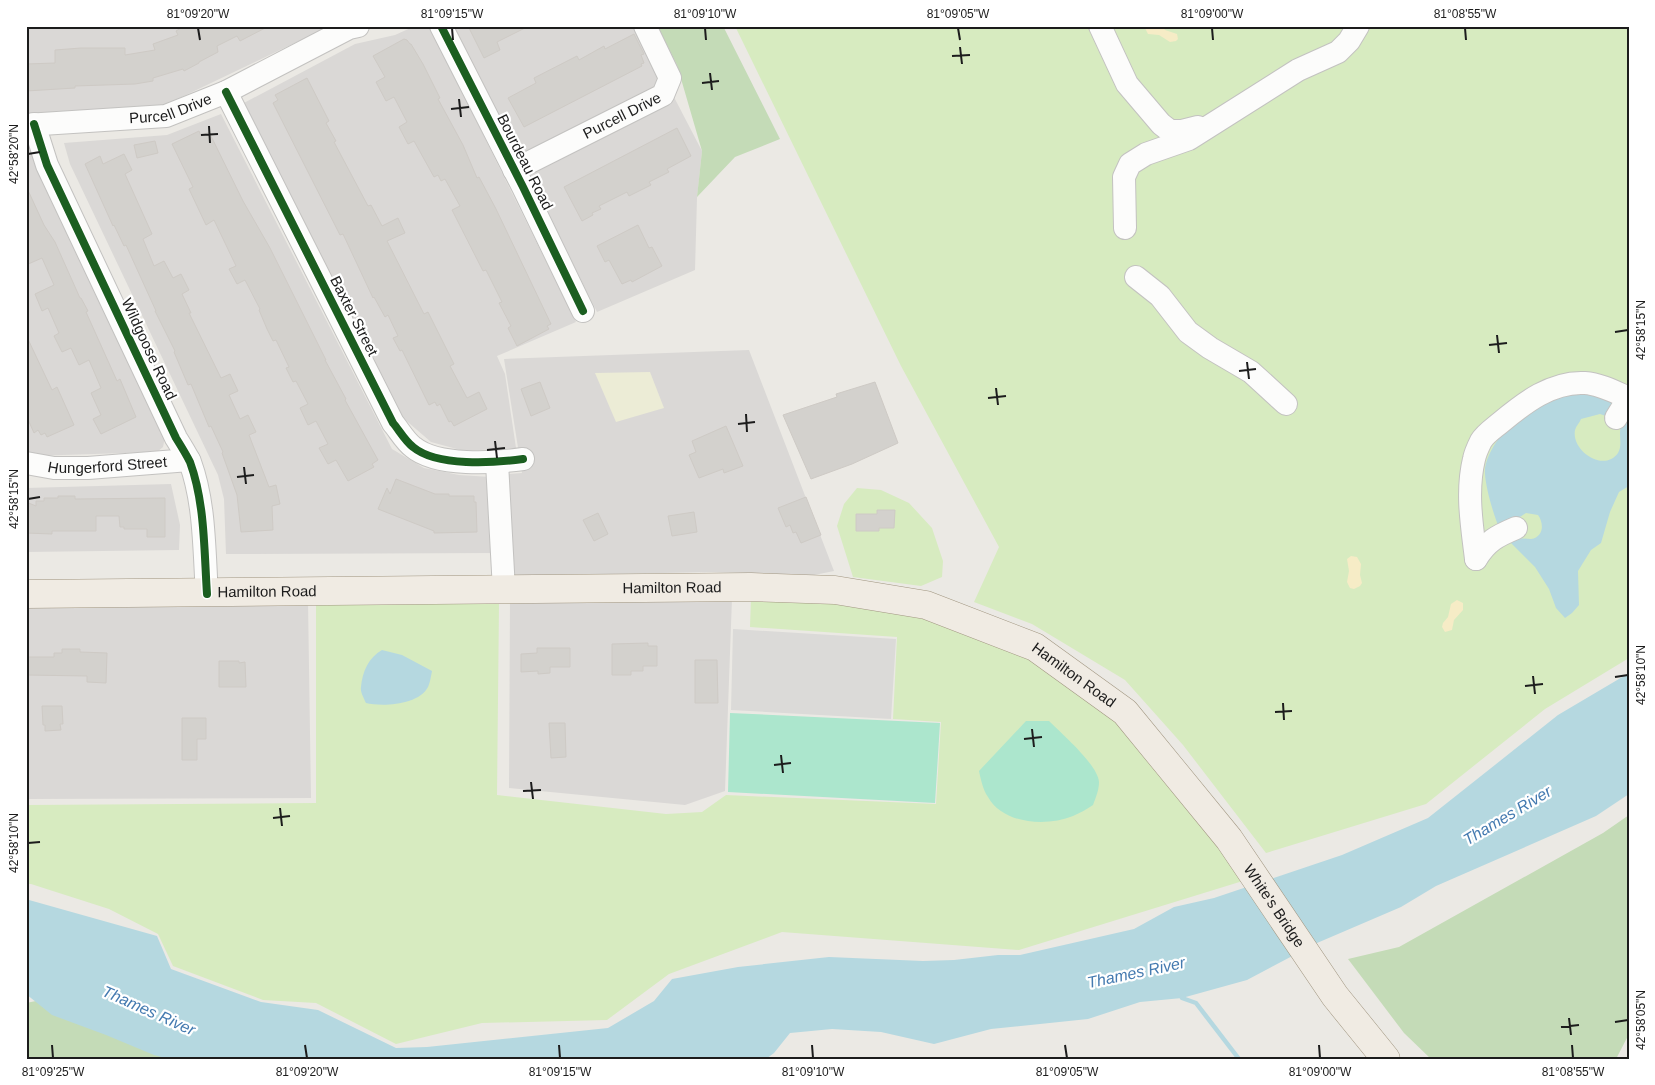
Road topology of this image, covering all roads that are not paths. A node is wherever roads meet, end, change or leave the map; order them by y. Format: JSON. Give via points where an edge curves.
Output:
{"nodes":[{"id":1,"x":358,"y":26,"type":"edge"},
{"id":2,"x":441,"y":26,"type":"edge"},
{"id":3,"x":645,"y":26,"type":"edge"},
{"id":4,"x":1100,"y":26,"type":"edge"},
{"id":5,"x":1358,"y":26,"type":"edge"},
{"id":6,"x":226,"y":92,"type":"junction"},
{"id":7,"x":1220,"y":121,"type":"junction"},
{"id":8,"x":30,"y":125,"type":"edge"},
{"id":9,"x":514,"y":170,"type":"junction"},
{"id":10,"x":1124,"y":228,"type":"dead end"},
{"id":11,"x":1136,"y":277,"type":"dead end"},
{"id":12,"x":583,"y":311,"type":"dead end"},
{"id":13,"x":1629,"y":398,"type":"edge"},
{"id":14,"x":1286,"y":404,"type":"dead end"},
{"id":15,"x":1616,"y":418,"type":"dead end"},
{"id":16,"x":524,"y":459,"type":"dead end"},
{"id":17,"x":189,"y":460,"type":"junction"},
{"id":18,"x":26,"y":463,"type":"edge"},
{"id":19,"x":498,"y":463,"type":"junction"},
{"id":20,"x":1516,"y":528,"type":"dead end"},
{"id":21,"x":504,"y":590,"type":"junction"},
{"id":22,"x":26,"y":594,"type":"edge"},
{"id":23,"x":207,"y":594,"type":"junction"},
{"id":24,"x":1229,"y":839,"type":"joint"},
{"id":25,"x":1386,"y":1059,"type":"edge"}],
"edges":[{"from":1,"to":6,"type":"street","name":"Purcell Drive"},
{"from":2,"to":9,"type":"street","name":"Bourdeau Road"},
{"from":3,"to":9,"type":"street","name":"Purcell Drive","via":[[670,78],[663,95]]},
{"from":4,"to":7,"type":"street","via":[[1127,84],[1161,124],[1170,131],[1182,131]]},
{"from":5,"to":7,"type":"street","via":[[1338,52],[1298,70]]},
{"from":6,"to":8,"type":"street","name":"Purcell Drive","via":[[166,116]]},
{"from":6,"to":19,"type":"street","name":"Baxter Street","via":[[393,423],[413,447],[434,457]]},
{"from":7,"to":10,"type":"street","via":[[1189,139],[1146,154],[1130,164],[1124,177]]},
{"from":8,"to":17,"type":"street","name":"Wildgoose Road"},
{"from":9,"to":12,"type":"street","name":"Bourdeau Road"},
{"from":11,"to":14,"type":"street","via":[[1160,296],[1188,332],[1251,372]]},
{"from":13,"to":15,"type":"street"},
{"from":13,"to":20,"type":"street","via":[[1585,383],[1552,389],[1516,410],[1481,440],[1474,460],[1470,498],[1476,559],[1495,537]]},
{"from":16,"to":19,"type":"street","name":"Baxter Street"},
{"from":17,"to":18,"type":"street","name":"Hungerford Street","via":[[88,468],[54,468]]},
{"from":17,"to":23,"type":"street","name":"Wildgoose Road","via":[[201,513]]},
{"from":19,"to":21,"type":"street"},
{"from":21,"to":23,"type":"main road","name":"Hamilton Road"},
{"from":21,"to":24,"type":"main road","name":"Hamilton Road","via":[[741,587],[836,590],[926,605],[1035,647],[1125,712]]},
{"from":22,"to":23,"type":"main road","name":"Hamilton Road"},
{"from":24,"to":25,"type":"main road","name":"White's Bridge","via":[[1335,996]]}]}
